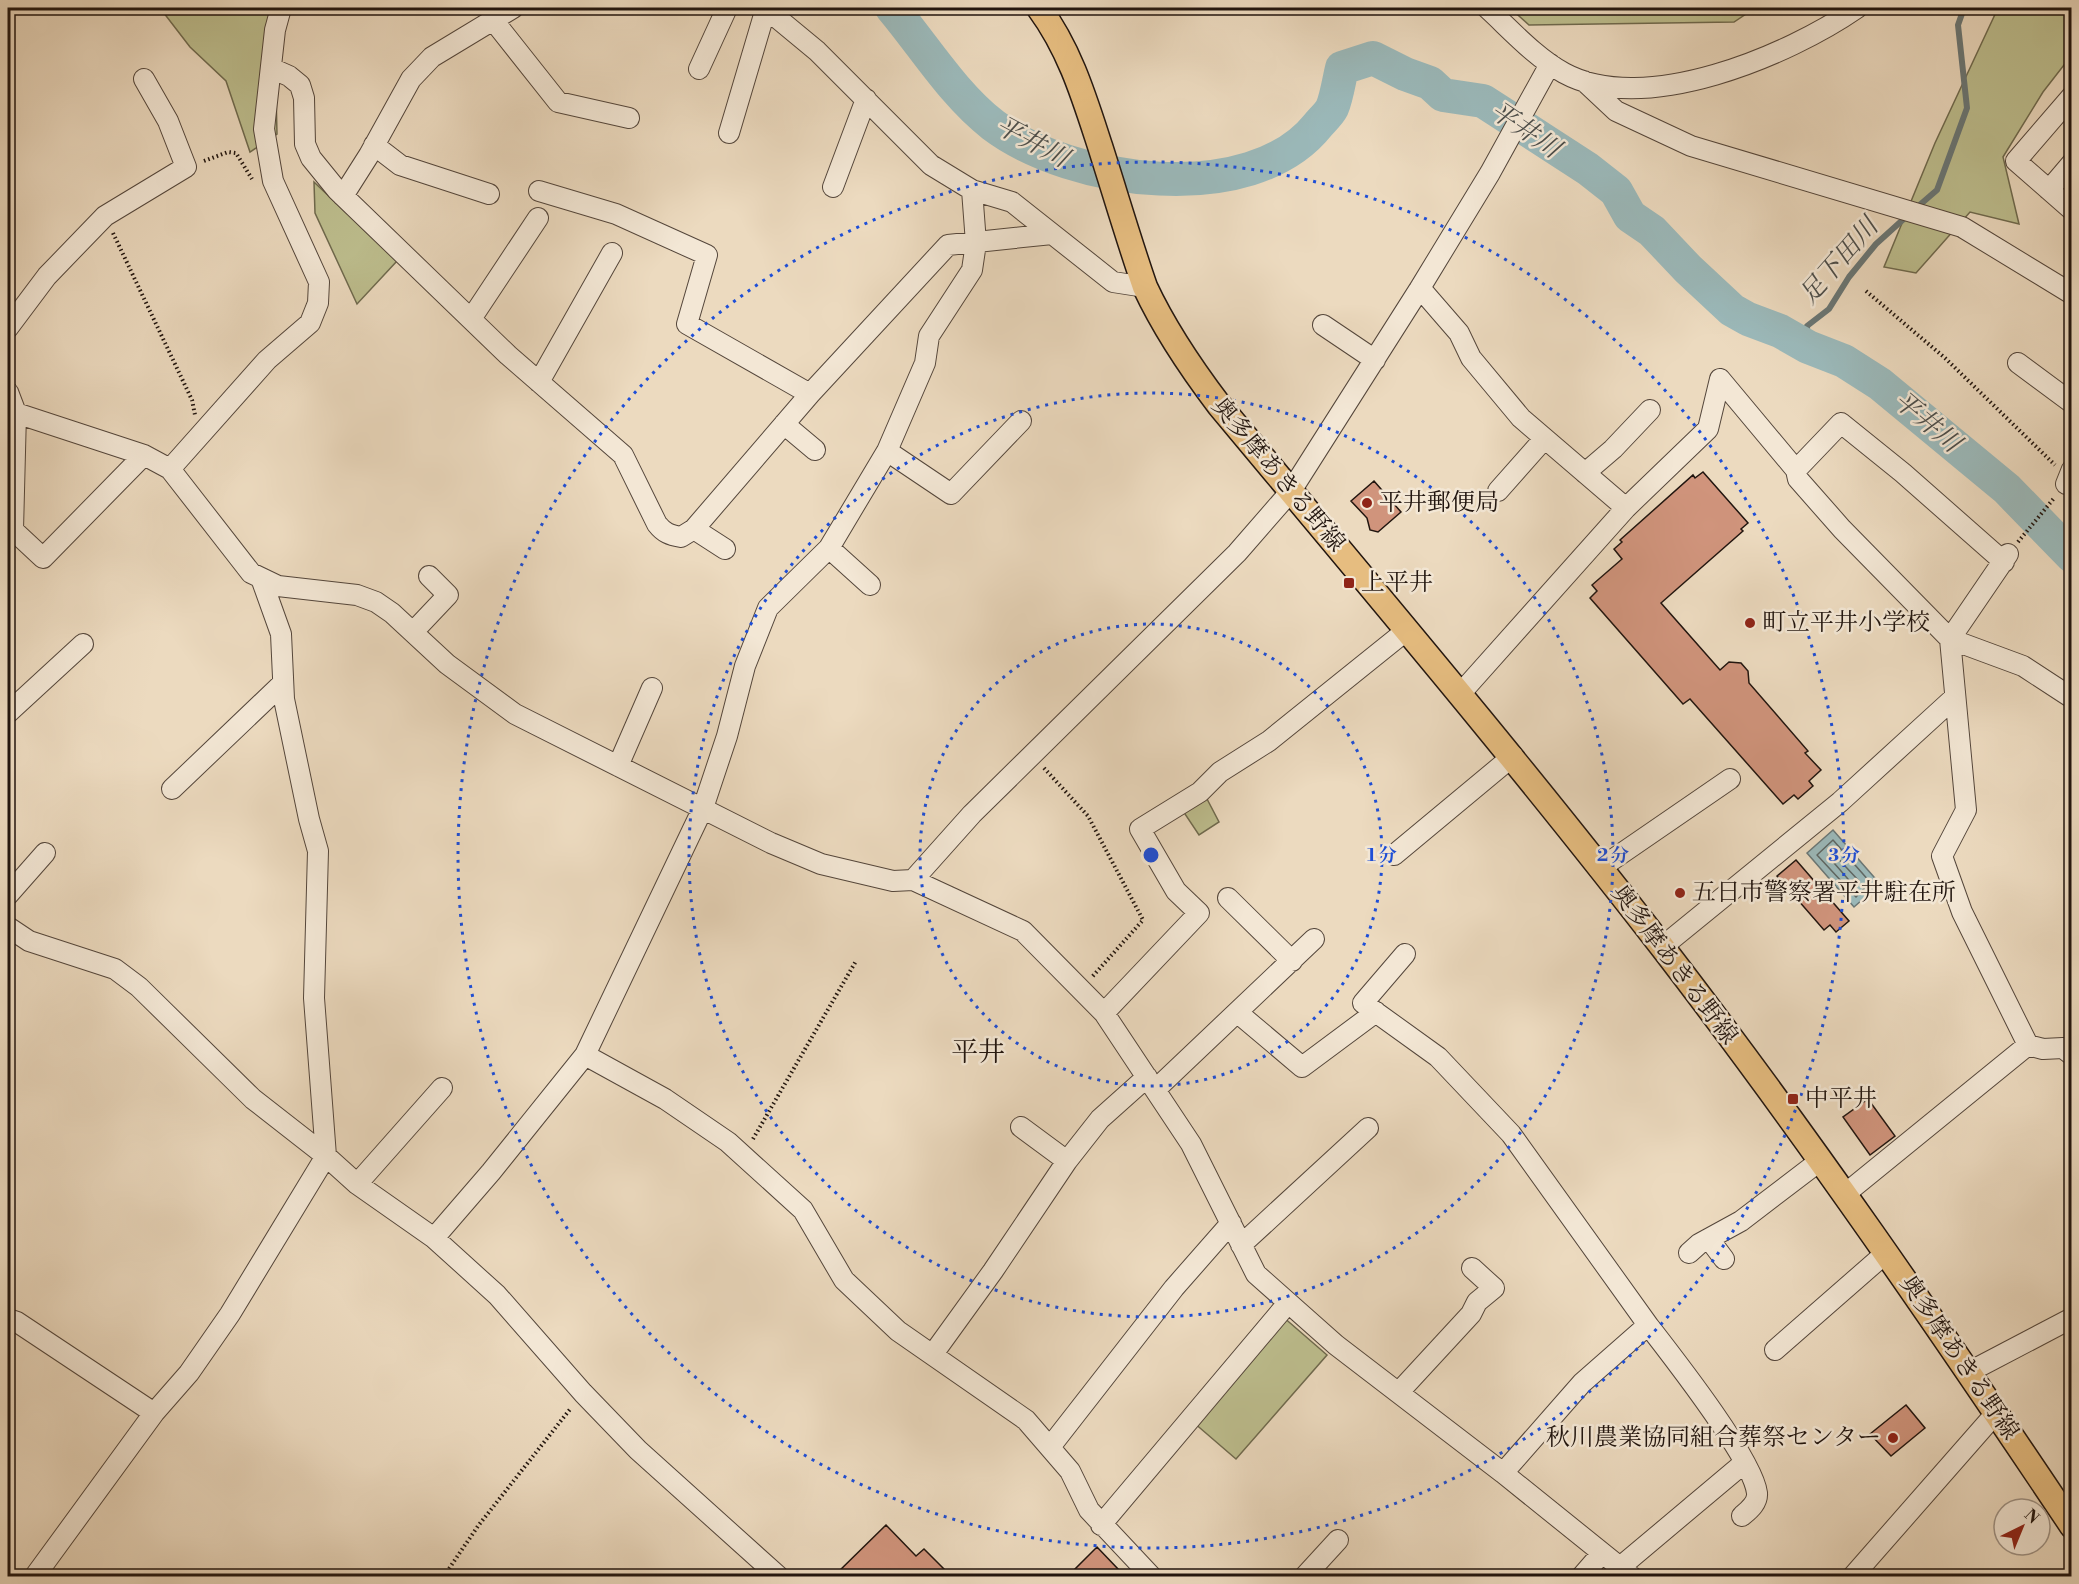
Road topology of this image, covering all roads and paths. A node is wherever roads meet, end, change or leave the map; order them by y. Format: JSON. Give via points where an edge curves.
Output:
{"nodes":[{"id":1,"x":281,"y":8,"type":"edge"},
{"id":2,"x":513,"y":8,"type":"edge"},
{"id":3,"x":727,"y":8,"type":"edge"},
{"id":4,"x":765,"y":8,"type":"edge"},
{"id":5,"x":1039,"y":8,"type":"edge"},
{"id":6,"x":1487,"y":8,"type":"edge"},
{"id":7,"x":1857,"y":8,"type":"edge"},
{"id":8,"x":493,"y":20,"type":"junction"},
{"id":9,"x":1550,"y":64,"type":"junction"},
{"id":10,"x":271,"y":68,"type":"junction"},
{"id":11,"x":699,"y":69,"type":"dead end"},
{"id":12,"x":144,"y":79,"type":"dead end"},
{"id":13,"x":1584,"y":81,"type":"junction"},
{"id":14,"x":2072,"y":96,"type":"edge"},
{"id":15,"x":866,"y":99,"type":"junction"},
{"id":16,"x":629,"y":118,"type":"dead end"},
{"id":17,"x":729,"y":133,"type":"dead end"},
{"id":18,"x":374,"y":146,"type":"junction"},
{"id":19,"x":2072,"y":163,"type":"edge"},
{"id":20,"x":186,"y":167,"type":"junction"},
{"id":21,"x":254,"y":183,"type":"dead end"},
{"id":22,"x":833,"y":187,"type":"dead end"},
{"id":23,"x":972,"y":190,"type":"junction"},
{"id":24,"x":2049,"y":190,"type":"junction"},
{"id":25,"x":539,"y":191,"type":"dead end"},
{"id":26,"x":489,"y":194,"type":"dead end"},
{"id":27,"x":343,"y":196,"type":"junction"},
{"id":28,"x":2072,"y":210,"type":"edge"},
{"id":29,"x":105,"y":216,"type":"junction"},
{"id":30,"x":538,"y":218,"type":"dead end"},
{"id":31,"x":1052,"y":234,"type":"junction"},
{"id":32,"x":976,"y":243,"type":"junction"},
{"id":33,"x":612,"y":253,"type":"dead end"},
{"id":34,"x":1145,"y":287,"type":"junction"},
{"id":35,"x":1420,"y":288,"type":"junction"},
{"id":36,"x":1866,"y":291,"type":"dead end"},
{"id":37,"x":2072,"y":294,"type":"edge"},
{"id":38,"x":471,"y":319,"type":"junction"},
{"id":39,"x":1323,"y":325,"type":"dead end"},
{"id":40,"x":8,"y":328,"type":"edge"},
{"id":41,"x":1375,"y":360,"type":"junction"},
{"id":42,"x":2018,"y":363,"type":"dead end"},
{"id":43,"x":539,"y":382,"type":"junction"},
{"id":44,"x":8,"y":392,"type":"edge"},
{"id":45,"x":810,"y":394,"type":"junction"},
{"id":46,"x":2072,"y":403,"type":"edge"},
{"id":47,"x":1650,"y":410,"type":"dead end"},
{"id":48,"x":11,"y":413,"type":"edge"},
{"id":49,"x":1021,"y":421,"type":"dead end"},
{"id":50,"x":784,"y":424,"type":"junction"},
{"id":51,"x":199,"y":434,"type":"junction"},
{"id":52,"x":1544,"y":439,"type":"junction"},
{"id":53,"x":814,"y":450,"type":"dead end"},
{"id":54,"x":887,"y":451,"type":"junction"},
{"id":55,"x":144,"y":455,"type":"junction"},
{"id":56,"x":170,"y":469,"type":"junction"},
{"id":57,"x":1796,"y":470,"type":"junction"},
{"id":58,"x":1585,"y":473,"type":"junction"},
{"id":59,"x":2069,"y":478,"type":"edge"},
{"id":60,"x":1291,"y":491,"type":"junction"},
{"id":61,"x":1498,"y":491,"type":"dead end"},
{"id":62,"x":1626,"y":508,"type":"junction"},
{"id":63,"x":694,"y":529,"type":"junction"},
{"id":64,"x":10,"y":533,"type":"edge"},
{"id":65,"x":829,"y":548,"type":"junction"},
{"id":66,"x":726,"y":549,"type":"dead end"},
{"id":67,"x":2006,"y":558,"type":"junction"},
{"id":68,"x":429,"y":576,"type":"dead end"},
{"id":69,"x":262,"y":581,"type":"junction"},
{"id":70,"x":870,"y":585,"type":"dead end"},
{"id":71,"x":1407,"y":630,"type":"junction"},
{"id":72,"x":412,"y":632,"type":"junction"},
{"id":73,"x":1950,"y":639,"type":"junction"},
{"id":74,"x":83,"y":644,"type":"dead end"},
{"id":75,"x":282,"y":684,"type":"junction"},
{"id":76,"x":652,"y":688,"type":"dead end"},
{"id":77,"x":1460,"y":693,"type":"junction"},
{"id":78,"x":1954,"y":697,"type":"junction"},
{"id":79,"x":2072,"y":698,"type":"edge"},
{"id":80,"x":8,"y":713,"type":"edge"},
{"id":81,"x":1031,"y":755,"type":"junction"},
{"id":82,"x":1513,"y":756,"type":"junction"},
{"id":83,"x":618,"y":766,"type":"junction"},
{"id":84,"x":1730,"y":779,"type":"dead end"},
{"id":85,"x":171,"y":789,"type":"dead end"},
{"id":86,"x":703,"y":808,"type":"junction"},
{"id":87,"x":45,"y":853,"type":"dead end"},
{"id":88,"x":1394,"y":855,"type":"dead end"},
{"id":89,"x":1599,"y":869,"type":"junction"},
{"id":90,"x":913,"y":880,"type":"junction"},
{"id":91,"x":8,"y":895,"type":"edge"},
{"id":92,"x":1228,"y":898,"type":"dead end"},
{"id":93,"x":8,"y":927,"type":"edge"},
{"id":94,"x":1314,"y":939,"type":"dead end"},
{"id":95,"x":1662,"y":947,"type":"junction"},
{"id":96,"x":1405,"y":954,"type":"dead end"},
{"id":97,"x":856,"y":961,"type":"dead end"},
{"id":98,"x":1292,"y":961,"type":"junction"},
{"id":99,"x":1081,"y":989,"type":"junction"},
{"id":100,"x":1376,"y":1012,"type":"junction"},
{"id":101,"x":1104,"y":1013,"type":"junction"},
{"id":102,"x":1238,"y":1013,"type":"junction"},
{"id":103,"x":2028,"y":1045,"type":"junction"},
{"id":104,"x":2069,"y":1048,"type":"edge"},
{"id":105,"x":585,"y":1055,"type":"junction"},
{"id":106,"x":1152,"y":1083,"type":"junction"},
{"id":107,"x":442,"y":1088,"type":"dead end"},
{"id":108,"x":1021,"y":1127,"type":"dead end"},
{"id":109,"x":1368,"y":1128,"type":"dead end"},
{"id":110,"x":752,"y":1140,"type":"dead end"},
{"id":111,"x":326,"y":1156,"type":"junction"},
{"id":112,"x":1067,"y":1161,"type":"junction"},
{"id":113,"x":1821,"y":1161,"type":"junction"},
{"id":114,"x":357,"y":1184,"type":"junction"},
{"id":115,"x":1845,"y":1194,"type":"junction"},
{"id":116,"x":1231,"y":1223,"type":"junction"},
{"id":117,"x":434,"y":1238,"type":"junction"},
{"id":118,"x":1709,"y":1239,"type":"junction"},
{"id":119,"x":1241,"y":1245,"type":"junction"},
{"id":120,"x":1887,"y":1252,"type":"junction"},
{"id":121,"x":1689,"y":1253,"type":"dead end"},
{"id":122,"x":1724,"y":1259,"type":"dead end"},
{"id":123,"x":1472,"y":1268,"type":"dead end"},
{"id":124,"x":1288,"y":1303,"type":"junction"},
{"id":125,"x":2072,"y":1318,"type":"edge"},
{"id":126,"x":8,"y":1319,"type":"edge"},
{"id":127,"x":1648,"y":1325,"type":"junction"},
{"id":128,"x":1775,"y":1350,"type":"dead end"},
{"id":129,"x":933,"y":1354,"type":"junction"},
{"id":130,"x":1969,"y":1372,"type":"junction"},
{"id":131,"x":1399,"y":1392,"type":"junction"},
{"id":132,"x":583,"y":1393,"type":"junction"},
{"id":133,"x":154,"y":1413,"type":"junction"},
{"id":134,"x":1996,"y":1413,"type":"junction"},
{"id":135,"x":1050,"y":1447,"type":"junction"},
{"id":136,"x":1744,"y":1463,"type":"junction"},
{"id":137,"x":1503,"y":1473,"type":"junction"},
{"id":138,"x":1742,"y":1516,"type":"dead end"},
{"id":139,"x":1101,"y":1525,"type":"junction"},
{"id":140,"x":2072,"y":1526,"type":"edge"},
{"id":141,"x":1338,"y":1540,"type":"dead end"},
{"id":142,"x":1602,"y":1553,"type":"junction"},
{"id":143,"x":1625,"y":1572,"type":"edge"},
{"id":144,"x":35,"y":1576,"type":"edge"},
{"id":145,"x":444,"y":1576,"type":"edge"},
{"id":146,"x":778,"y":1576,"type":"edge"},
{"id":147,"x":1151,"y":1576,"type":"edge"},
{"id":148,"x":1305,"y":1576,"type":"edge"},
{"id":149,"x":1582,"y":1576,"type":"edge"},
{"id":150,"x":1853,"y":1576,"type":"edge"}],
"edges":[{"from":1,"to":10,"type":"street"},
{"from":2,"to":8,"type":"street"},
{"from":3,"to":11,"type":"street"},
{"from":4,"to":15,"type":"street"},
{"from":4,"to":17,"type":"street"},
{"from":5,"to":34,"type":"main road","name":"奥多摩あきる野線","via":[[1071,62]]},
{"from":6,"to":9,"type":"street"},
{"from":7,"to":13,"type":"street","via":[[1792,47],[1717,74],[1634,88]]},
{"from":8,"to":16,"type":"street","via":[[558,102]]},
{"from":8,"to":18,"type":"street","via":[[432,57],[411,79]]},
{"from":9,"to":13,"type":"street"},
{"from":9,"to":35,"type":"street"},
{"from":10,"to":27,"type":"street","via":[[300,86],[304,98],[304,144]]},
{"from":10,"to":51,"type":"street","via":[[264,129],[267,155],[273,181],[319,282],[318,303],[310,323],[267,360]]},
{"from":12,"to":20,"type":"street","via":[[168,121]]},
{"from":13,"to":37,"type":"street","via":[[1616,111],[1691,146],[1962,227]]},
{"from":14,"to":24,"type":"street","via":[[2016,161]]},
{"from":15,"to":22,"type":"street"},
{"from":15,"to":23,"type":"street","via":[[931,165]]},
{"from":18,"to":26,"type":"street","via":[[400,165]]},
{"from":18,"to":27,"type":"street"},
{"from":19,"to":24,"type":"street"},
{"from":20,"to":21,"type":"path","via":[[228,152],[236,153]]},
{"from":20,"to":29,"type":"street"},
{"from":23,"to":31,"type":"street","via":[[1012,202]]},
{"from":23,"to":32,"type":"street"},
{"from":24,"to":28,"type":"street"},
{"from":25,"to":45,"type":"street","via":[[616,214],[707,255],[687,324]]},
{"from":27,"to":38,"type":"street"},
{"from":29,"to":40,"type":"street","via":[[46,276]]},
{"from":29,"to":51,"type":"path","via":[[192,400]]},
{"from":30,"to":38,"type":"street"},
{"from":31,"to":32,"type":"street"},
{"from":31,"to":34,"type":"street","via":[[1113,282]]},
{"from":32,"to":45,"type":"street","via":[[948,245]]},
{"from":32,"to":54,"type":"street","via":[[972,270],[929,336],[925,363]]},
{"from":33,"to":43,"type":"street"},
{"from":34,"to":60,"type":"main road","name":"奥多摩あきる野線","via":[[1158,315],[1202,382]]},
{"from":35,"to":41,"type":"street"},
{"from":35,"to":52,"type":"street","via":[[1458,333],[1471,358],[1521,418]]},
{"from":36,"to":59,"type":"path","via":[[1944,358]]},
{"from":38,"to":43,"type":"street"},
{"from":39,"to":41,"type":"street"},
{"from":41,"to":60,"type":"street"},
{"from":42,"to":46,"type":"street"},
{"from":43,"to":63,"type":"street","via":[[623,455],[664,532],[681,537]]},
{"from":44,"to":48,"type":"street"},
{"from":45,"to":50,"type":"street"},
{"from":47,"to":58,"type":"street"},
{"from":48,"to":55,"type":"street"},
{"from":48,"to":64,"type":"street"},
{"from":49,"to":54,"type":"street","via":[[951,494]]},
{"from":50,"to":53,"type":"street"},
{"from":50,"to":63,"type":"street"},
{"from":51,"to":56,"type":"street"},
{"from":52,"to":58,"type":"street"},
{"from":52,"to":61,"type":"street"},
{"from":54,"to":65,"type":"street"},
{"from":55,"to":56,"type":"street"},
{"from":55,"to":64,"type":"street","via":[[43,558]]},
{"from":56,"to":69,"type":"street","via":[[239,561]]},
{"from":57,"to":62,"type":"street","via":[[1720,379],[1708,429]]},
{"from":57,"to":67,"type":"street","via":[[1841,423]]},
{"from":57,"to":73,"type":"street","via":[[1798,479],[1842,529]]},
{"from":58,"to":62,"type":"street"},
{"from":59,"to":67,"type":"path"},
{"from":60,"to":71,"type":"main road","name":"奥多摩あきる野線"},
{"from":60,"to":81,"type":"street","via":[[1237,553]]},
{"from":62,"to":77,"type":"street"},
{"from":63,"to":66,"type":"street"},
{"from":65,"to":70,"type":"street"},
{"from":65,"to":86,"type":"street","via":[[768,608],[745,666]]},
{"from":67,"to":73,"type":"street"},
{"from":68,"to":72,"type":"street","via":[[454,601]]},
{"from":69,"to":72,"type":"street","via":[[357,595],[384,608]]},
{"from":69,"to":75,"type":"street","via":[[281,634]]},
{"from":71,"to":77,"type":"main road","name":"奥多摩あきる野線"},
{"from":71,"to":101,"type":"street","via":[[1269,741],[1220,772],[1200,792],[1140,829],[1176,891],[1199,913]]},
{"from":72,"to":83,"type":"street","via":[[447,664],[515,714]]},
{"from":73,"to":78,"type":"street"},
{"from":73,"to":79,"type":"street","via":[[2023,666]]},
{"from":74,"to":80,"type":"street"},
{"from":75,"to":85,"type":"street"},
{"from":75,"to":111,"type":"street","via":[[318,851],[314,998]]},
{"from":76,"to":83,"type":"street"},
{"from":77,"to":82,"type":"main road","name":"奥多摩あきる野線"},
{"from":78,"to":95,"type":"street","via":[[1840,802]]},
{"from":78,"to":103,"type":"street","via":[[1966,810],[1942,856],[1962,912]]},
{"from":81,"to":90,"type":"street"},
{"from":81,"to":99,"type":"path","via":[[1088,816],[1143,920]]},
{"from":82,"to":88,"type":"street"},
{"from":82,"to":89,"type":"main road","name":"奥多摩あきる野線"},
{"from":83,"to":86,"type":"street"},
{"from":84,"to":89,"type":"street"},
{"from":86,"to":90,"type":"street","via":[[820,864],[893,881]]},
{"from":86,"to":105,"type":"street"},
{"from":87,"to":91,"type":"street"},
{"from":89,"to":95,"type":"main road","name":"奥多摩あきる野線"},
{"from":90,"to":99,"type":"street","via":[[1023,931]]},
{"from":92,"to":98,"type":"street"},
{"from":93,"to":111,"type":"street","via":[[29,941],[115,969],[139,987],[253,1099]]},
{"from":94,"to":98,"type":"street"},
{"from":95,"to":113,"type":"main road","name":"奥多摩あきる野線"},
{"from":96,"to":100,"type":"street","via":[[1363,1003]]},
{"from":97,"to":110,"type":"path"},
{"from":98,"to":102,"type":"street"},
{"from":99,"to":101,"type":"street"},
{"from":100,"to":102,"type":"street","via":[[1302,1067]]},
{"from":100,"to":127,"type":"street","via":[[1438,1057],[1511,1134]]},
{"from":101,"to":106,"type":"street"},
{"from":102,"to":106,"type":"street"},
{"from":103,"to":104,"type":"street"},
{"from":103,"to":115,"type":"street"},
{"from":105,"to":117,"type":"street"},
{"from":105,"to":129,"type":"street","via":[[665,1099],[728,1142],[803,1210],[844,1280],[898,1331]]},
{"from":106,"to":112,"type":"street","via":[[1100,1119]]},
{"from":106,"to":116,"type":"street","via":[[1191,1144]]},
{"from":107,"to":114,"type":"street"},
{"from":108,"to":112,"type":"street"},
{"from":109,"to":119,"type":"street"},
{"from":111,"to":114,"type":"street"},
{"from":111,"to":133,"type":"street","via":[[230,1314],[189,1373]]},
{"from":112,"to":129,"type":"street"},
{"from":113,"to":115,"type":"main road","name":"奥多摩あきる野線"},
{"from":113,"to":118,"type":"street","via":[[1742,1221]]},
{"from":114,"to":117,"type":"street"},
{"from":115,"to":120,"type":"main road","name":"奥多摩あきる野線"},
{"from":116,"to":119,"type":"street"},
{"from":116,"to":135,"type":"street","via":[[1174,1288]]},
{"from":117,"to":132,"type":"street","via":[[497,1295]]},
{"from":118,"to":121,"type":"street"},
{"from":118,"to":122,"type":"street"},
{"from":119,"to":124,"type":"street","via":[[1256,1274]]},
{"from":120,"to":128,"type":"street"},
{"from":120,"to":130,"type":"main road","name":"奥多摩あきる野線"},
{"from":123,"to":131,"type":"street","via":[[1494,1288],[1477,1302],[1471,1314]]},
{"from":124,"to":131,"type":"street"},
{"from":124,"to":139,"type":"street"},
{"from":125,"to":130,"type":"street"},
{"from":126,"to":133,"type":"street"},
{"from":127,"to":136,"type":"street"},
{"from":127,"to":137,"type":"street","via":[[1582,1383]]},
{"from":129,"to":135,"type":"street","via":[[1026,1420]]},
{"from":130,"to":134,"type":"main road","name":"奥多摩あきる野線"},
{"from":131,"to":137,"type":"street"},
{"from":132,"to":145,"type":"path","via":[[478,1526]]},
{"from":132,"to":146,"type":"street","via":[[638,1450]]},
{"from":133,"to":144,"type":"street"},
{"from":134,"to":140,"type":"main road","name":"奥多摩あきる野線"},
{"from":134,"to":150,"type":"street"},
{"from":135,"to":139,"type":"street","via":[[1070,1471]]},
{"from":136,"to":138,"type":"street","via":[[1757,1494],[1753,1506]]},
{"from":136,"to":143,"type":"street"},
{"from":137,"to":142,"type":"street"},
{"from":139,"to":147,"type":"street"},
{"from":141,"to":148,"type":"street"},
{"from":142,"to":143,"type":"street"},
{"from":142,"to":149,"type":"street"}]}
